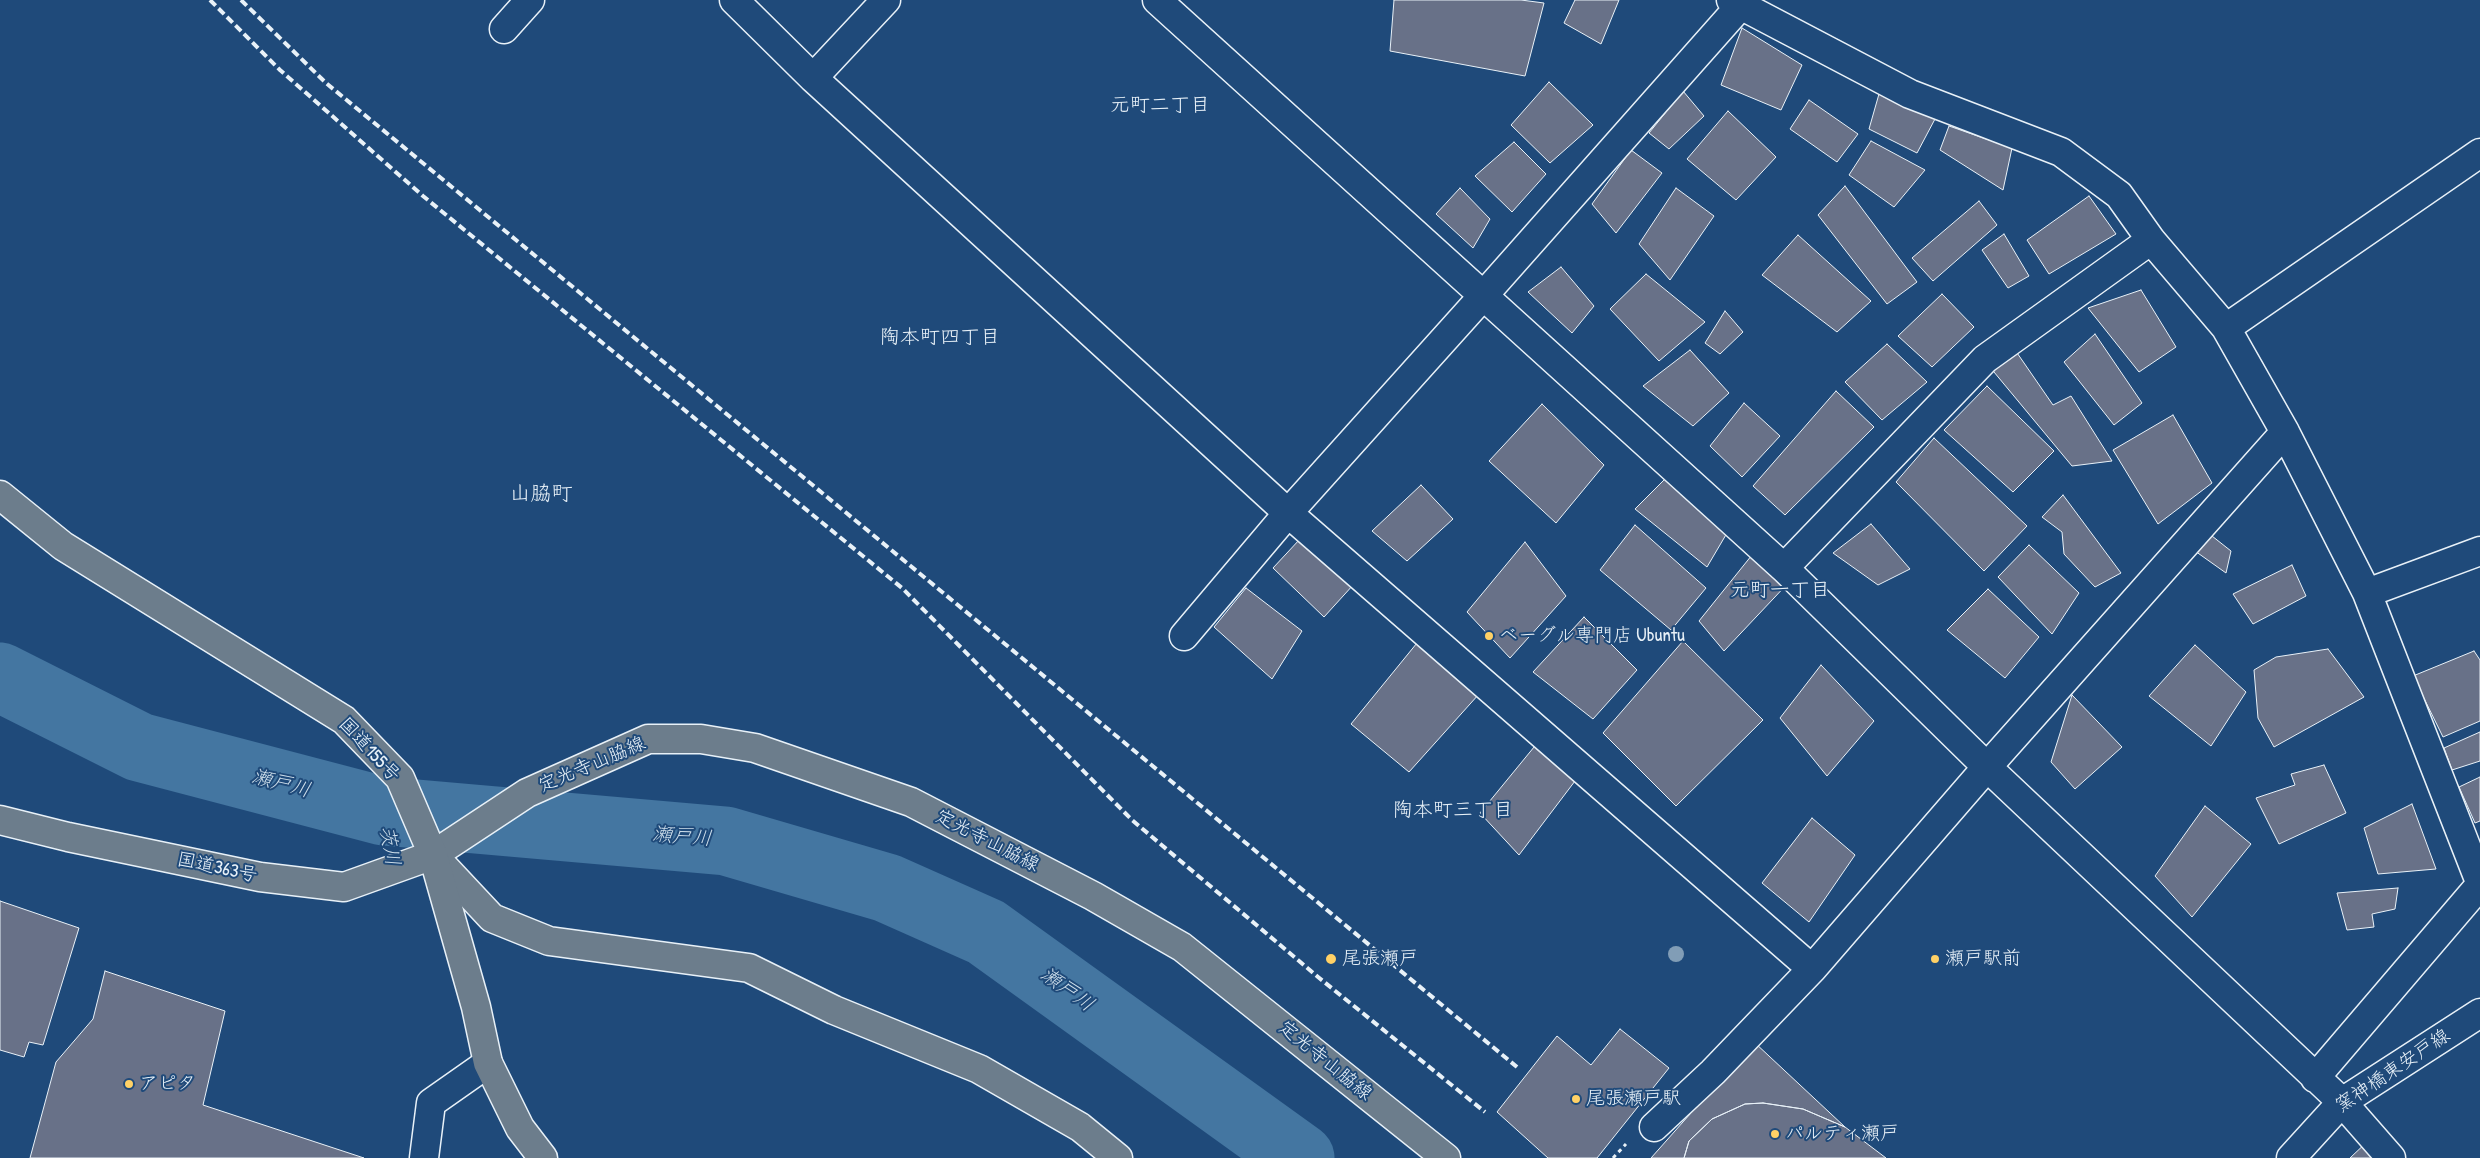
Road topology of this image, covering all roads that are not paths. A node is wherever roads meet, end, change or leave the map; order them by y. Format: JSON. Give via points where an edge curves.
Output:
{"nodes":[{"id":1,"x":530,"y":0,"type":"edge"},
{"id":2,"x":734,"y":0,"type":"edge"},
{"id":3,"x":886,"y":0,"type":"edge"},
{"id":4,"x":1157,"y":0,"type":"edge"},
{"id":5,"x":1736,"y":2,"type":"edge"},
{"id":6,"x":504,"y":29,"type":"dead end"},
{"id":7,"x":813,"y":78,"type":"junction"},
{"id":8,"x":2480,"y":153,"type":"edge"},
{"id":9,"x":2151,"y":240,"type":"junction"},
{"id":10,"x":1484,"y":296,"type":"junction"},
{"id":11,"x":2226,"y":328,"type":"junction"},
{"id":12,"x":2284,"y":432,"type":"junction"},
{"id":13,"x":0,"y":495,"type":"edge"},
{"id":14,"x":1288,"y":513,"type":"junction"},
{"id":15,"x":2480,"y":552,"type":"edge"},
{"id":16,"x":1784,"y":568,"type":"junction"},
{"id":17,"x":2367,"y":593,"type":"junction"},
{"id":18,"x":1184,"y":636,"type":"dead end"},
{"id":19,"x":1987,"y":767,"type":"junction"},
{"id":20,"x":0,"y":820,"type":"edge"},
{"id":21,"x":433,"y":855,"type":"junction"},
{"id":22,"x":2480,"y":883,"type":"edge"},
{"id":23,"x":1812,"y":969,"type":"junction"},
{"id":24,"x":2480,"y":1013,"type":"edge"},
{"id":25,"x":488,"y":1063,"type":"junction"},
{"id":26,"x":2316,"y":1078,"type":"junction"},
{"id":27,"x":2342,"y":1102,"type":"junction"},
{"id":28,"x":1654,"y":1127,"type":"dead end"},
{"id":29,"x":424,"y":1158,"type":"edge"},
{"id":30,"x":543,"y":1158,"type":"edge"},
{"id":31,"x":1118,"y":1158,"type":"edge"},
{"id":32,"x":1446,"y":1158,"type":"edge"},
{"id":33,"x":2291,"y":1158,"type":"edge"},
{"id":34,"x":2391,"y":1158,"type":"edge"}],
"edges":[{"from":1,"to":6,"type":"street"},
{"from":2,"to":7,"type":"street"},
{"from":3,"to":7,"type":"street"},
{"from":4,"to":10,"type":"street"},
{"from":5,"to":9,"type":"street","via":[[1910,94],[2061,152],[2119,194]]},
{"from":5,"to":10,"type":"street"},
{"from":7,"to":14,"type":"street"},
{"from":8,"to":11,"type":"street"},
{"from":9,"to":11,"type":"street"},
{"from":9,"to":16,"type":"street","via":[[1985,359]]},
{"from":10,"to":14,"type":"street"},
{"from":10,"to":16,"type":"street"},
{"from":11,"to":12,"type":"street"},
{"from":12,"to":17,"type":"street"},
{"from":12,"to":19,"type":"street"},
{"from":13,"to":21,"type":"main road","name":"国道155号","via":[[62,546],[344,720],[400,778]]},
{"from":14,"to":18,"type":"street"},
{"from":14,"to":23,"type":"street"},
{"from":15,"to":17,"type":"street"},
{"from":16,"to":19,"type":"street"},
{"from":17,"to":22,"type":"street"},
{"from":19,"to":23,"type":"street"},
{"from":19,"to":26,"type":"street"},
{"from":20,"to":21,"type":"main road","name":"国道363号","via":[[260,877],[344,887]]},
{"from":21,"to":25,"type":"main road","name":"国道155号","via":[[476,1007]]},
{"from":21,"to":31,"type":"main road","via":[[492,918],[549,941],[749,968],[834,1010],[979,1069],[1080,1127]]},
{"from":21,"to":32,"type":"main road","name":"定光寺山脇線","via":[[527,793],[648,739],[701,739],[756,748],[911,802],[1093,896],[1182,947]]},
{"from":22,"to":26,"type":"street"},
{"from":23,"to":28,"type":"street","via":[[1713,1072]]},
{"from":24,"to":27,"type":"street","name":"窯神橋東安戸線"},
{"from":25,"to":29,"type":"street","via":[[431,1103]]},
{"from":25,"to":30,"type":"main road","name":"国道155号","via":[[520,1128]]},
{"from":26,"to":27,"type":"street"},
{"from":27,"to":33,"type":"street","name":"窯神橋東安戸線"},
{"from":27,"to":34,"type":"street"}]}
